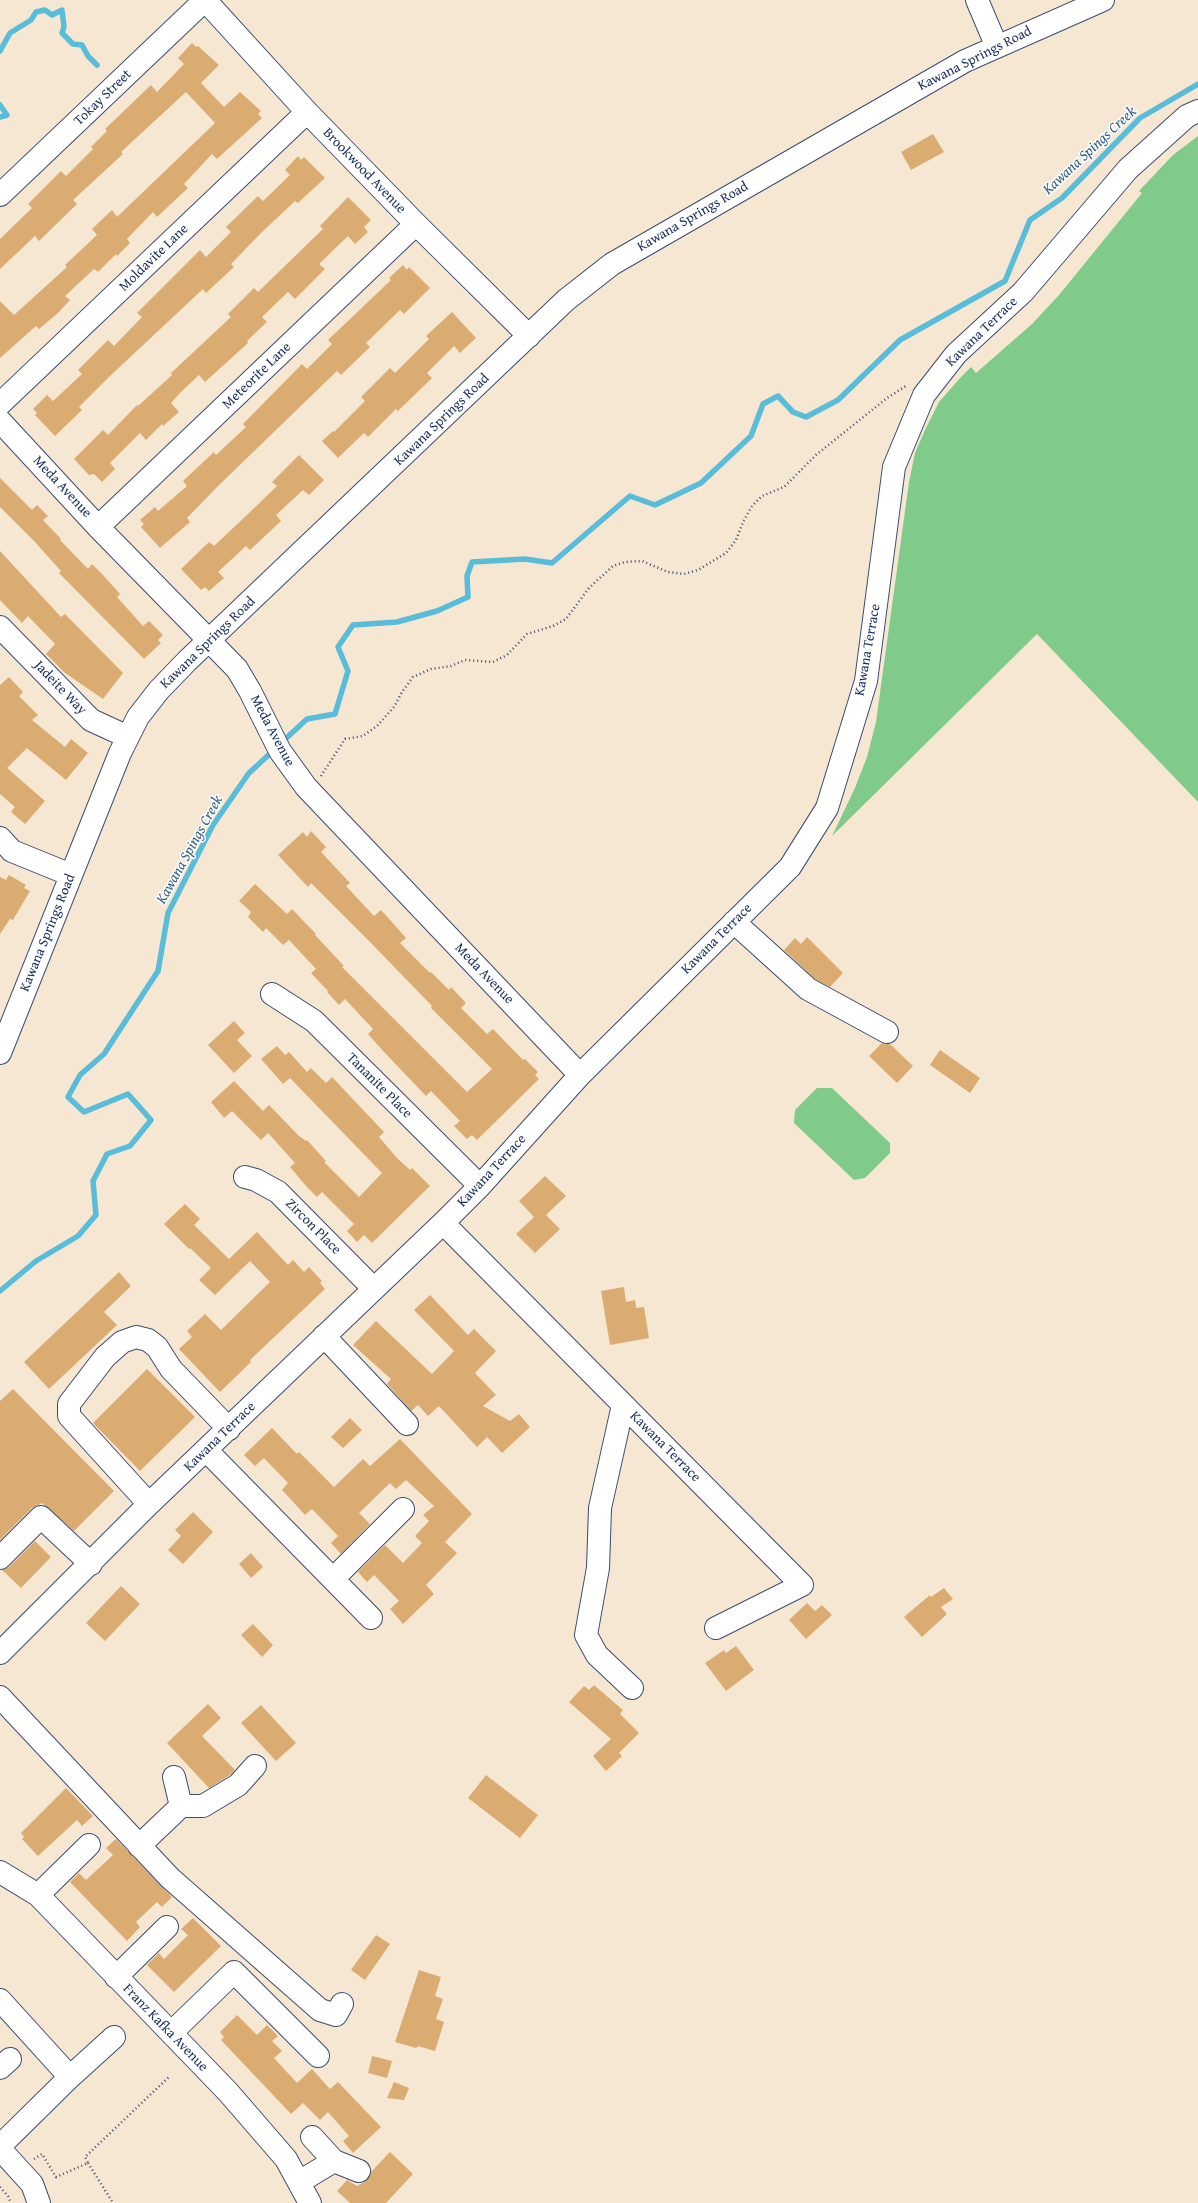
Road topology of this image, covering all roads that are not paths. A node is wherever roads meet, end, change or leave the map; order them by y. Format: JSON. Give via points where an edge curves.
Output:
{"nodes":[{"id":1,"x":205,"y":0,"type":"edge"},
{"id":2,"x":977,"y":0,"type":"edge"},
{"id":3,"x":1103,"y":0,"type":"edge"},
{"id":4,"x":997,"y":47,"type":"junction"},
{"id":5,"x":1198,"y":111,"type":"edge"},
{"id":6,"x":308,"y":112,"type":"junction"},
{"id":7,"x":0,"y":195,"type":"edge"},
{"id":8,"x":416,"y":224,"type":"junction"},
{"id":9,"x":529,"y":336,"type":"junction"},
{"id":10,"x":0,"y":404,"type":"edge"},
{"id":11,"x":0,"y":420,"type":"edge"},
{"id":12,"x":98,"y":527,"type":"junction"},
{"id":13,"x":0,"y":627,"type":"edge"},
{"id":14,"x":210,"y":641,"type":"junction"},
{"id":15,"x":128,"y":737,"type":"junction"},
{"id":16,"x":0,"y":838,"type":"edge"},
{"id":17,"x":71,"y":875,"type":"junction"},
{"id":18,"x":734,"y":922,"type":"junction"},
{"id":19,"x":272,"y":994,"type":"dead end"},
{"id":20,"x":6,"y":1019,"type":"edge"},
{"id":21,"x":888,"y":1032,"type":"dead end"},
{"id":22,"x":0,"y":1053,"type":"edge"},
{"id":23,"x":580,"y":1075,"type":"junction"},
{"id":24,"x":245,"y":1177,"type":"dead end"},
{"id":25,"x":480,"y":1186,"type":"junction"},
{"id":26,"x":443,"y":1223,"type":"junction"},
{"id":27,"x":374,"y":1288,"type":"junction"},
{"id":28,"x":324,"y":1336,"type":"junction"},
{"id":29,"x":623,"y":1405,"type":"junction"},
{"id":30,"x":407,"y":1424,"type":"dead end"},
{"id":31,"x":229,"y":1429,"type":"junction"},
{"id":32,"x":207,"y":1451,"type":"junction"},
{"id":33,"x":149,"y":1504,"type":"junction"},
{"id":34,"x":403,"y":1510,"type":"dead end"},
{"id":35,"x":0,"y":1558,"type":"edge"},
{"id":36,"x":91,"y":1564,"type":"junction"},
{"id":37,"x":333,"y":1579,"type":"junction"},
{"id":38,"x":371,"y":1618,"type":"dead end"},
{"id":39,"x":716,"y":1628,"type":"dead end"},
{"id":40,"x":0,"y":1653,"type":"edge"},
{"id":41,"x":632,"y":1688,"type":"dead end"},
{"id":42,"x":0,"y":1697,"type":"edge"},
{"id":43,"x":255,"y":1766,"type":"dead end"},
{"id":44,"x":174,"y":1777,"type":"dead end"},
{"id":45,"x":181,"y":1806,"type":"junction"},
{"id":46,"x":89,"y":1845,"type":"dead end"},
{"id":47,"x":139,"y":1846,"type":"junction"},
{"id":48,"x":2,"y":1878,"type":"edge"},
{"id":49,"x":38,"y":1895,"type":"junction"},
{"id":50,"x":167,"y":1926,"type":"dead end"},
{"id":51,"x":116,"y":1977,"type":"junction"},
{"id":52,"x":0,"y":2000,"type":"edge"},
{"id":53,"x":342,"y":2004,"type":"dead end"},
{"id":54,"x":171,"y":2033,"type":"junction"},
{"id":55,"x":114,"y":2037,"type":"dead end"},
{"id":56,"x":318,"y":2056,"type":"dead end"},
{"id":57,"x":70,"y":2077,"type":"junction"},
{"id":58,"x":312,"y":2138,"type":"dead end"},
{"id":59,"x":0,"y":2146,"type":"edge"},
{"id":60,"x":0,"y":2149,"type":"edge"},
{"id":61,"x":334,"y":2161,"type":"junction"},
{"id":62,"x":359,"y":2171,"type":"dead end"},
{"id":63,"x":299,"y":2182,"type":"junction"},
{"id":64,"x":39,"y":2203,"type":"edge"},
{"id":65,"x":310,"y":2203,"type":"edge"}],
"edges":[{"from":1,"to":6,"type":"street","name":"Brookwood Avenue"},
{"from":1,"to":7,"type":"street","name":"Tokay Street"},
{"from":2,"to":4,"type":"street"},
{"from":3,"to":4,"type":"street","name":"Kawana Springs Road"},
{"from":4,"to":9,"type":"street","name":"Kawana Springs Road","via":[[965,61],[612,264],[566,300]]},
{"from":5,"to":18,"type":"street","name":"Kawana Terrace","via":[[1187,116],[1128,169],[1023,292],[956,354],[924,395],[894,467],[866,681],[827,808],[790,867]]},
{"from":6,"to":8,"type":"street","name":"Brookwood Avenue"},
{"from":6,"to":10,"type":"street","name":"Moldavite Lane"},
{"from":8,"to":9,"type":"street","name":"Brookwood Avenue"},
{"from":8,"to":12,"type":"street","name":"Meteorite Lane"},
{"from":9,"to":14,"type":"street","name":"Kawana Springs Road"},
{"from":11,"to":12,"type":"street","name":"Meda Avenue"},
{"from":12,"to":14,"type":"street","name":"Meda Avenue"},
{"from":13,"to":15,"type":"street","name":"Jadeite Way","via":[[91,720]]},
{"from":14,"to":15,"type":"street","name":"Kawana Springs Road","via":[[158,690],[138,717]]},
{"from":14,"to":23,"type":"street","name":"Meda Avenue","via":[[237,670],[280,751],[300,780]]},
{"from":15,"to":17,"type":"street","name":"Kawana Springs Road"},
{"from":16,"to":17,"type":"street","via":[[12,851]]},
{"from":17,"to":20,"type":"street","name":"Kawana Springs Road"},
{"from":18,"to":21,"type":"street","via":[[808,989]]},
{"from":18,"to":23,"type":"street","name":"Kawana Terrace"},
{"from":19,"to":25,"type":"street","name":"Tananite Place","via":[[314,1021]]},
{"from":20,"to":22,"type":"street","name":"Kawana Springs Road"},
{"from":23,"to":25,"type":"street","name":"Kawana Terrace"},
{"from":24,"to":27,"type":"street","name":"Zircon Place","via":[[278,1192]]},
{"from":25,"to":26,"type":"street","name":"Kawana Terrace"},
{"from":26,"to":27,"type":"street","name":"Kawana Terrace"},
{"from":26,"to":29,"type":"street","name":"Kawana Terrace"},
{"from":27,"to":28,"type":"street","name":"Kawana Terrace"},
{"from":28,"to":30,"type":"street"},
{"from":28,"to":31,"type":"street","name":"Kawana Terrace"},
{"from":29,"to":39,"type":"street","name":"Kawana Terrace","via":[[802,1585]]},
{"from":29,"to":41,"type":"street","via":[[600,1508],[598,1568],[586,1635],[597,1655]]},
{"from":31,"to":32,"type":"street","name":"Kawana Terrace"},
{"from":31,"to":33,"type":"street","via":[[170,1369],[156,1347],[148,1340],[136,1337],[122,1342],[105,1357],[69,1404],[69,1416]]},
{"from":32,"to":33,"type":"street","name":"Kawana Terrace"},
{"from":32,"to":37,"type":"street"},
{"from":33,"to":36,"type":"street","name":"Kawana Terrace"},
{"from":34,"to":37,"type":"street"},
{"from":35,"to":36,"type":"street","via":[[41,1517]]},
{"from":36,"to":40,"type":"street","name":"Kawana Terrace"},
{"from":37,"to":38,"type":"street"},
{"from":42,"to":47,"type":"street"},
{"from":43,"to":45,"type":"street","via":[[238,1785],[203,1806]]},
{"from":44,"to":45,"type":"street"},
{"from":45,"to":47,"type":"street"},
{"from":46,"to":49,"type":"street"},
{"from":47,"to":53,"type":"street","via":[[170,1878],[320,2010],[336,2015]]},
{"from":48,"to":49,"type":"street","name":"Franz Kafka Avenue"},
{"from":49,"to":51,"type":"street","name":"Franz Kafka Avenue"},
{"from":50,"to":51,"type":"street"},
{"from":51,"to":54,"type":"street","name":"Franz Kafka Avenue"},
{"from":52,"to":57,"type":"street"},
{"from":54,"to":56,"type":"street","via":[[234,1972]]},
{"from":54,"to":63,"type":"street","name":"Franz Kafka Avenue","via":[[228,2092],[286,2159]]},
{"from":55,"to":57,"type":"street"},
{"from":57,"to":59,"type":"street"},
{"from":58,"to":61,"type":"street"},
{"from":60,"to":64,"type":"street","via":[[32,2184]]},
{"from":61,"to":62,"type":"street"},
{"from":61,"to":63,"type":"street"},
{"from":63,"to":65,"type":"street","name":"Franz Kafka Avenue"}]}
